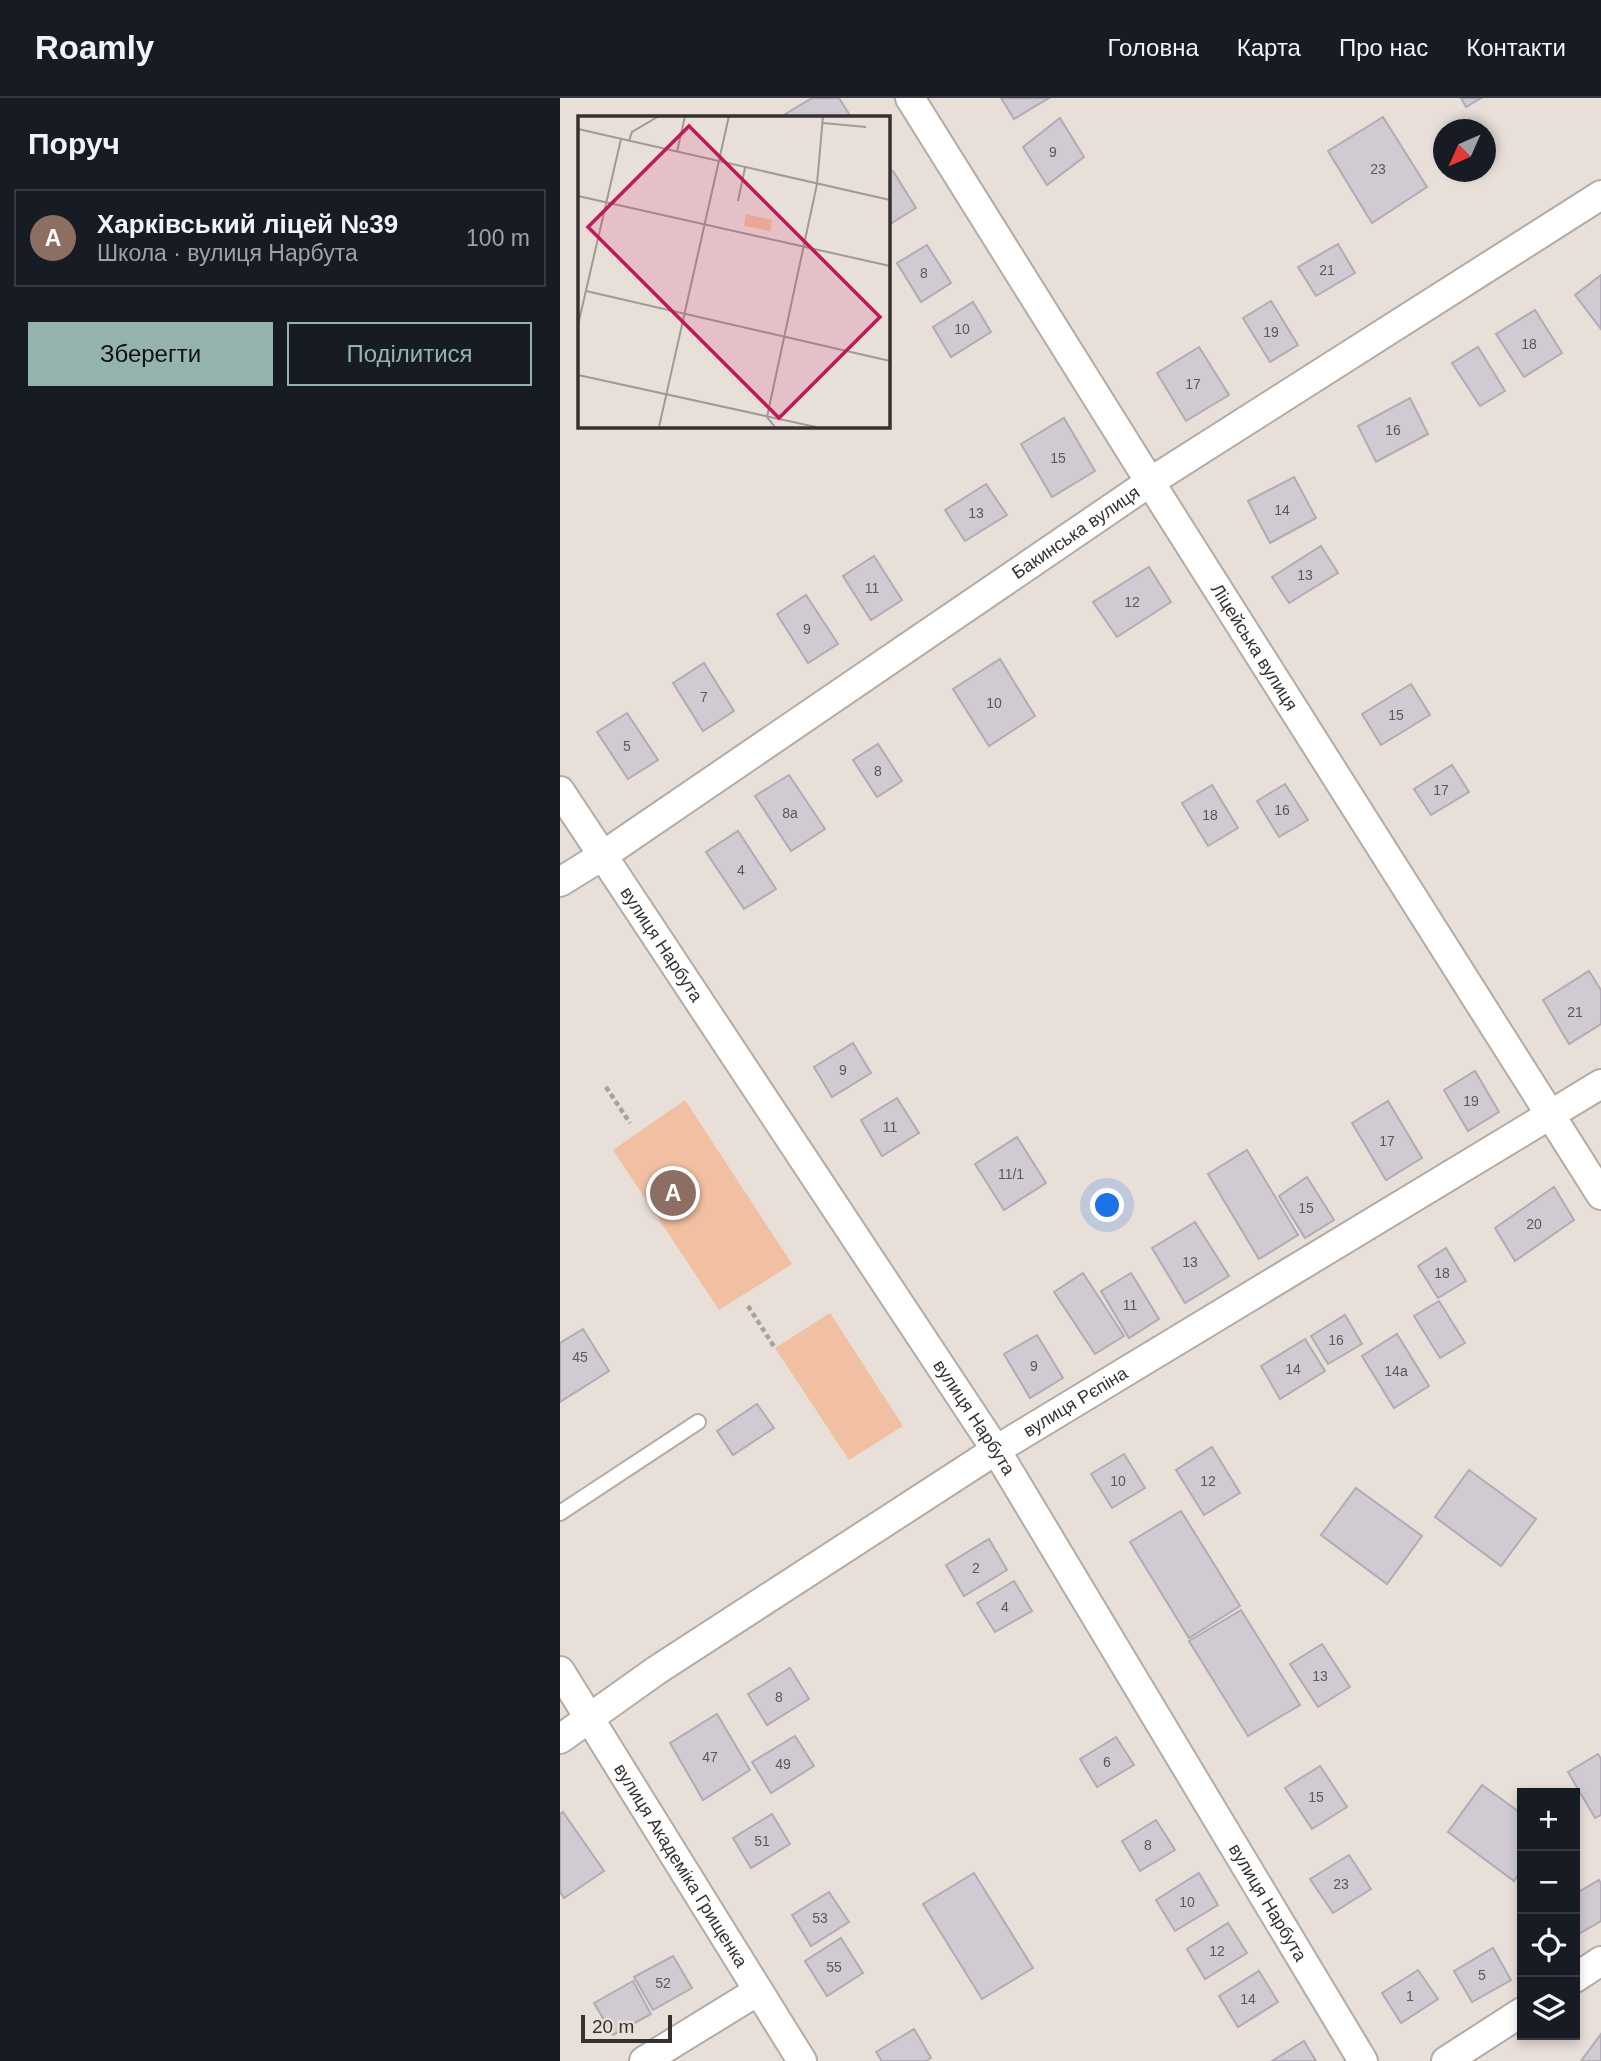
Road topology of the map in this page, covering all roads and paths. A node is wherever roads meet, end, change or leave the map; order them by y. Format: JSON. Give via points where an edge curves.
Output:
{"nodes":[{"id":1,"x":910,"y":98,"type":"edge"},
{"id":2,"x":1601,"y":195,"type":"edge"},
{"id":3,"x":1150,"y":482,"type":"junction"},
{"id":4,"x":560,"y":791,"type":"edge"},
{"id":5,"x":602,"y":856,"type":"junction"},
{"id":6,"x":560,"y":882,"type":"edge"},
{"id":7,"x":1601,"y":1084,"type":"edge"},
{"id":8,"x":606,"y":1087,"type":"dead end"},
{"id":9,"x":1551,"y":1115,"type":"junction"},
{"id":10,"x":630,"y":1123,"type":"dead end"},
{"id":11,"x":1601,"y":1195,"type":"edge"},
{"id":12,"x":748,"y":1306,"type":"dead end"},
{"id":13,"x":775,"y":1348,"type":"dead end"},
{"id":14,"x":698,"y":1422,"type":"dead end"},
{"id":15,"x":996,"y":1450,"type":"junction"},
{"id":16,"x":560,"y":1513,"type":"edge"},
{"id":17,"x":560,"y":1671,"type":"edge"},
{"id":18,"x":589,"y":1717,"type":"junction"},
{"id":19,"x":560,"y":1739,"type":"edge"},
{"id":20,"x":1601,"y":1961,"type":"edge"},
{"id":21,"x":1577,"y":1977,"type":"edge"},
{"id":22,"x":758,"y":1991,"type":"junction"},
{"id":23,"x":1517,"y":2015,"type":"edge"},
{"id":24,"x":644,"y":2061,"type":"edge"},
{"id":25,"x":802,"y":2061,"type":"edge"},
{"id":26,"x":1363,"y":2061,"type":"edge"},
{"id":27,"x":1446,"y":2061,"type":"edge"}],
"edges":[{"from":1,"to":3,"type":"street","name":"Ліцейська вулиця"},
{"from":2,"to":3,"type":"street","name":"Бакинська вулиця"},
{"from":3,"to":5,"type":"street","name":"Бакинська вулиця"},
{"from":3,"to":9,"type":"street","name":"Ліцейська вулиця"},
{"from":4,"to":5,"type":"street","name":"вулиця Нарбута"},
{"from":5,"to":6,"type":"street","name":"Бакинська вулиця"},
{"from":5,"to":15,"type":"street","name":"вулиця Нарбута"},
{"from":7,"to":9,"type":"street","name":"вулиця Рєпіна"},
{"from":8,"to":10,"type":"path"},
{"from":9,"to":11,"type":"street","name":"Ліцейська вулиця"},
{"from":9,"to":15,"type":"street","name":"вулиця Рєпіна"},
{"from":12,"to":13,"type":"path"},
{"from":14,"to":16,"type":"lane"},
{"from":15,"to":18,"type":"street","name":"вулиця Рєпіна"},
{"from":15,"to":26,"type":"street","name":"вулиця Нарбута"},
{"from":17,"to":18,"type":"street","name":"вулиця Академіка Грищенка"},
{"from":18,"to":19,"type":"street","name":"вулиця Рєпіна"},
{"from":18,"to":22,"type":"street","name":"вулиця Академіка Грищенка"},
{"from":20,"to":21,"type":"street"},
{"from":22,"to":24,"type":"street"},
{"from":22,"to":25,"type":"street","name":"вулиця Академіка Грищенка"},
{"from":23,"to":27,"type":"street"}]}
